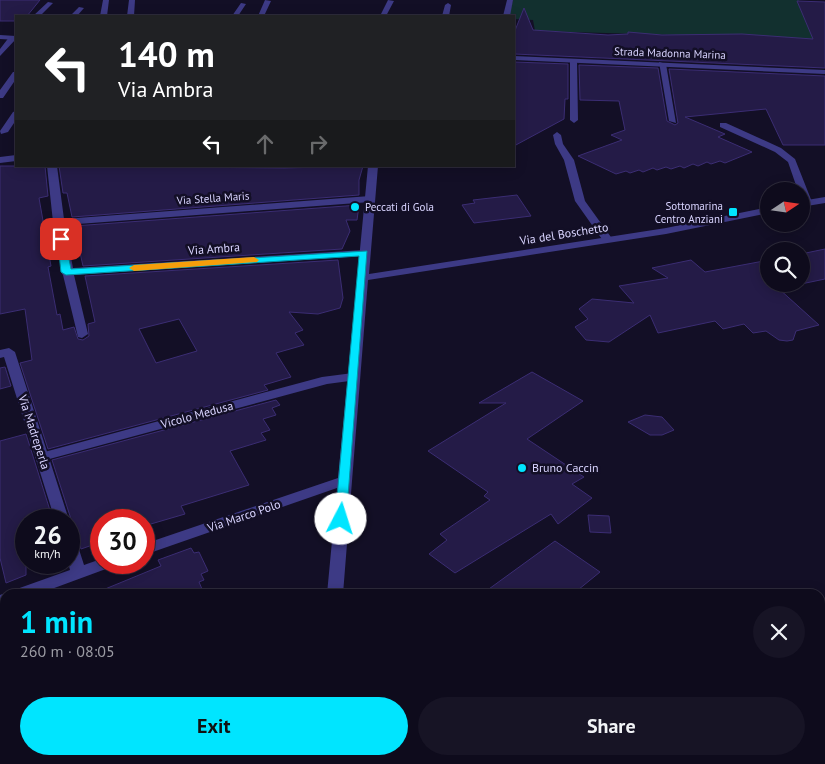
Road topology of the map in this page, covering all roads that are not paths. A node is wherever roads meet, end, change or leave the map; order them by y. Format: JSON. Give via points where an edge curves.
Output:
{"nodes":[{"id":1,"x":106,"y":0,"type":"edge"},
{"id":2,"x":132,"y":0,"type":"edge"},
{"id":3,"x":510,"y":0,"type":"edge"},
{"id":4,"x":268,"y":1,"type":"dead end"},
{"id":5,"x":391,"y":1,"type":"edge"},
{"id":6,"x":50,"y":3,"type":"dead end"},
{"id":7,"x":243,"y":4,"type":"dead end"},
{"id":8,"x":448,"y":5,"type":"dead end"},
{"id":9,"x":81,"y":8,"type":"dead end"},
{"id":10,"x":37,"y":15,"type":"edge"},
{"id":11,"x":74,"y":15,"type":"edge"},
{"id":12,"x":104,"y":15,"type":"edge"},
{"id":13,"x":131,"y":15,"type":"edge"},
{"id":14,"x":236,"y":15,"type":"edge"},
{"id":15,"x":261,"y":15,"type":"edge"},
{"id":16,"x":384,"y":15,"type":"edge"},
{"id":17,"x":445,"y":15,"type":"edge"},
{"id":18,"x":506,"y":15,"type":"edge"},
{"id":19,"x":0,"y":37,"type":"edge"},
{"id":20,"x":15,"y":37,"type":"edge"},
{"id":21,"x":0,"y":54,"type":"edge"},
{"id":22,"x":515,"y":58,"type":"edge"},
{"id":23,"x":573,"y":60,"type":"junction"},
{"id":24,"x":662,"y":64,"type":"junction"},
{"id":25,"x":825,"y":72,"type":"edge"},
{"id":26,"x":15,"y":75,"type":"edge"},
{"id":27,"x":0,"y":96,"type":"edge"},
{"id":28,"x":15,"y":116,"type":"edge"},
{"id":29,"x":574,"y":120,"type":"dead end"},
{"id":30,"x":673,"y":121,"type":"dead end"},
{"id":31,"x":723,"y":125,"type":"dead end"},
{"id":32,"x":4,"y":132,"type":"dead end"},
{"id":33,"x":557,"y":135,"type":"dead end"},
{"id":34,"x":15,"y":158,"type":"edge"},
{"id":35,"x":0,"y":160,"type":"edge"},
{"id":36,"x":52,"y":167,"type":"edge"},
{"id":37,"x":373,"y":167,"type":"edge"},
{"id":38,"x":798,"y":182,"type":"edge"},
{"id":39,"x":370,"y":199,"type":"junction"},
{"id":40,"x":825,"y":200,"type":"edge"},
{"id":41,"x":810,"y":202,"type":"edge"},
{"id":42,"x":760,"y":212,"type":"edge"},
{"id":43,"x":58,"y":222,"type":"junction"},
{"id":44,"x":608,"y":240,"type":"junction"},
{"id":45,"x":364,"y":253,"type":"junction"},
{"id":46,"x":66,"y":272,"type":"junction"},
{"id":47,"x":362,"y":278,"type":"junction"},
{"id":48,"x":82,"y":334,"type":"dead end"},
{"id":49,"x":0,"y":354,"type":"edge"},
{"id":50,"x":353,"y":377,"type":"junction"},
{"id":51,"x":42,"y":457,"type":"junction"},
{"id":52,"x":344,"y":482,"type":"junction"},
{"id":53,"x":59,"y":509,"type":"edge"},
{"id":54,"x":155,"y":546,"type":"edge"},
{"id":55,"x":76,"y":574,"type":"edge"},
{"id":56,"x":34,"y":589,"type":"edge"},
{"id":57,"x":335,"y":589,"type":"edge"}],
"edges":[{"from":1,"to":12,"type":"street"},
{"from":2,"to":13,"type":"street"},
{"from":3,"to":18,"type":"street"},
{"from":4,"to":15,"type":"street"},
{"from":5,"to":16,"type":"street"},
{"from":6,"to":10,"type":"street"},
{"from":7,"to":14,"type":"street"},
{"from":8,"to":17,"type":"street"},
{"from":9,"to":11,"type":"street"},
{"from":19,"to":20,"type":"street"},
{"from":20,"to":21,"type":"street"},
{"from":22,"to":23,"type":"street","name":"Strada Madonna Marina"},
{"from":23,"to":24,"type":"street","name":"Strada Madonna Marina"},
{"from":23,"to":29,"type":"street"},
{"from":24,"to":25,"type":"street","name":"Strada Madonna Marina"},
{"from":24,"to":30,"type":"street"},
{"from":26,"to":27,"type":"street"},
{"from":28,"to":32,"type":"street"},
{"from":31,"to":38,"type":"street","via":[[778,150],[792,161]]},
{"from":33,"to":44,"type":"street","via":[[569,160],[580,201]]},
{"from":34,"to":35,"type":"street"},
{"from":36,"to":43,"type":"street"},
{"from":37,"to":39,"type":"street"},
{"from":39,"to":43,"type":"street","name":"Via Stella Maris"},
{"from":39,"to":45,"type":"street"},
{"from":40,"to":41,"type":"street"},
{"from":42,"to":44,"type":"street","name":"Via del Boschetto"},
{"from":43,"to":46,"type":"street"},
{"from":44,"to":47,"type":"street","name":"Via del Boschetto"},
{"from":45,"to":46,"type":"street","name":"Via Ambra"},
{"from":45,"to":47,"type":"street"},
{"from":46,"to":48,"type":"street"},
{"from":47,"to":50,"type":"street"},
{"from":49,"to":51,"type":"street","name":"Via Madreperla","via":[[9,352]]},
{"from":50,"to":51,"type":"street","name":"Vicolo Medusa","via":[[326,380]]},
{"from":50,"to":52,"type":"street"},
{"from":51,"to":53,"type":"street","name":"Via Madreperla"},
{"from":52,"to":54,"type":"street","name":"Via Marco Polo"},
{"from":52,"to":57,"type":"street"},
{"from":55,"to":56,"type":"street"}]}
